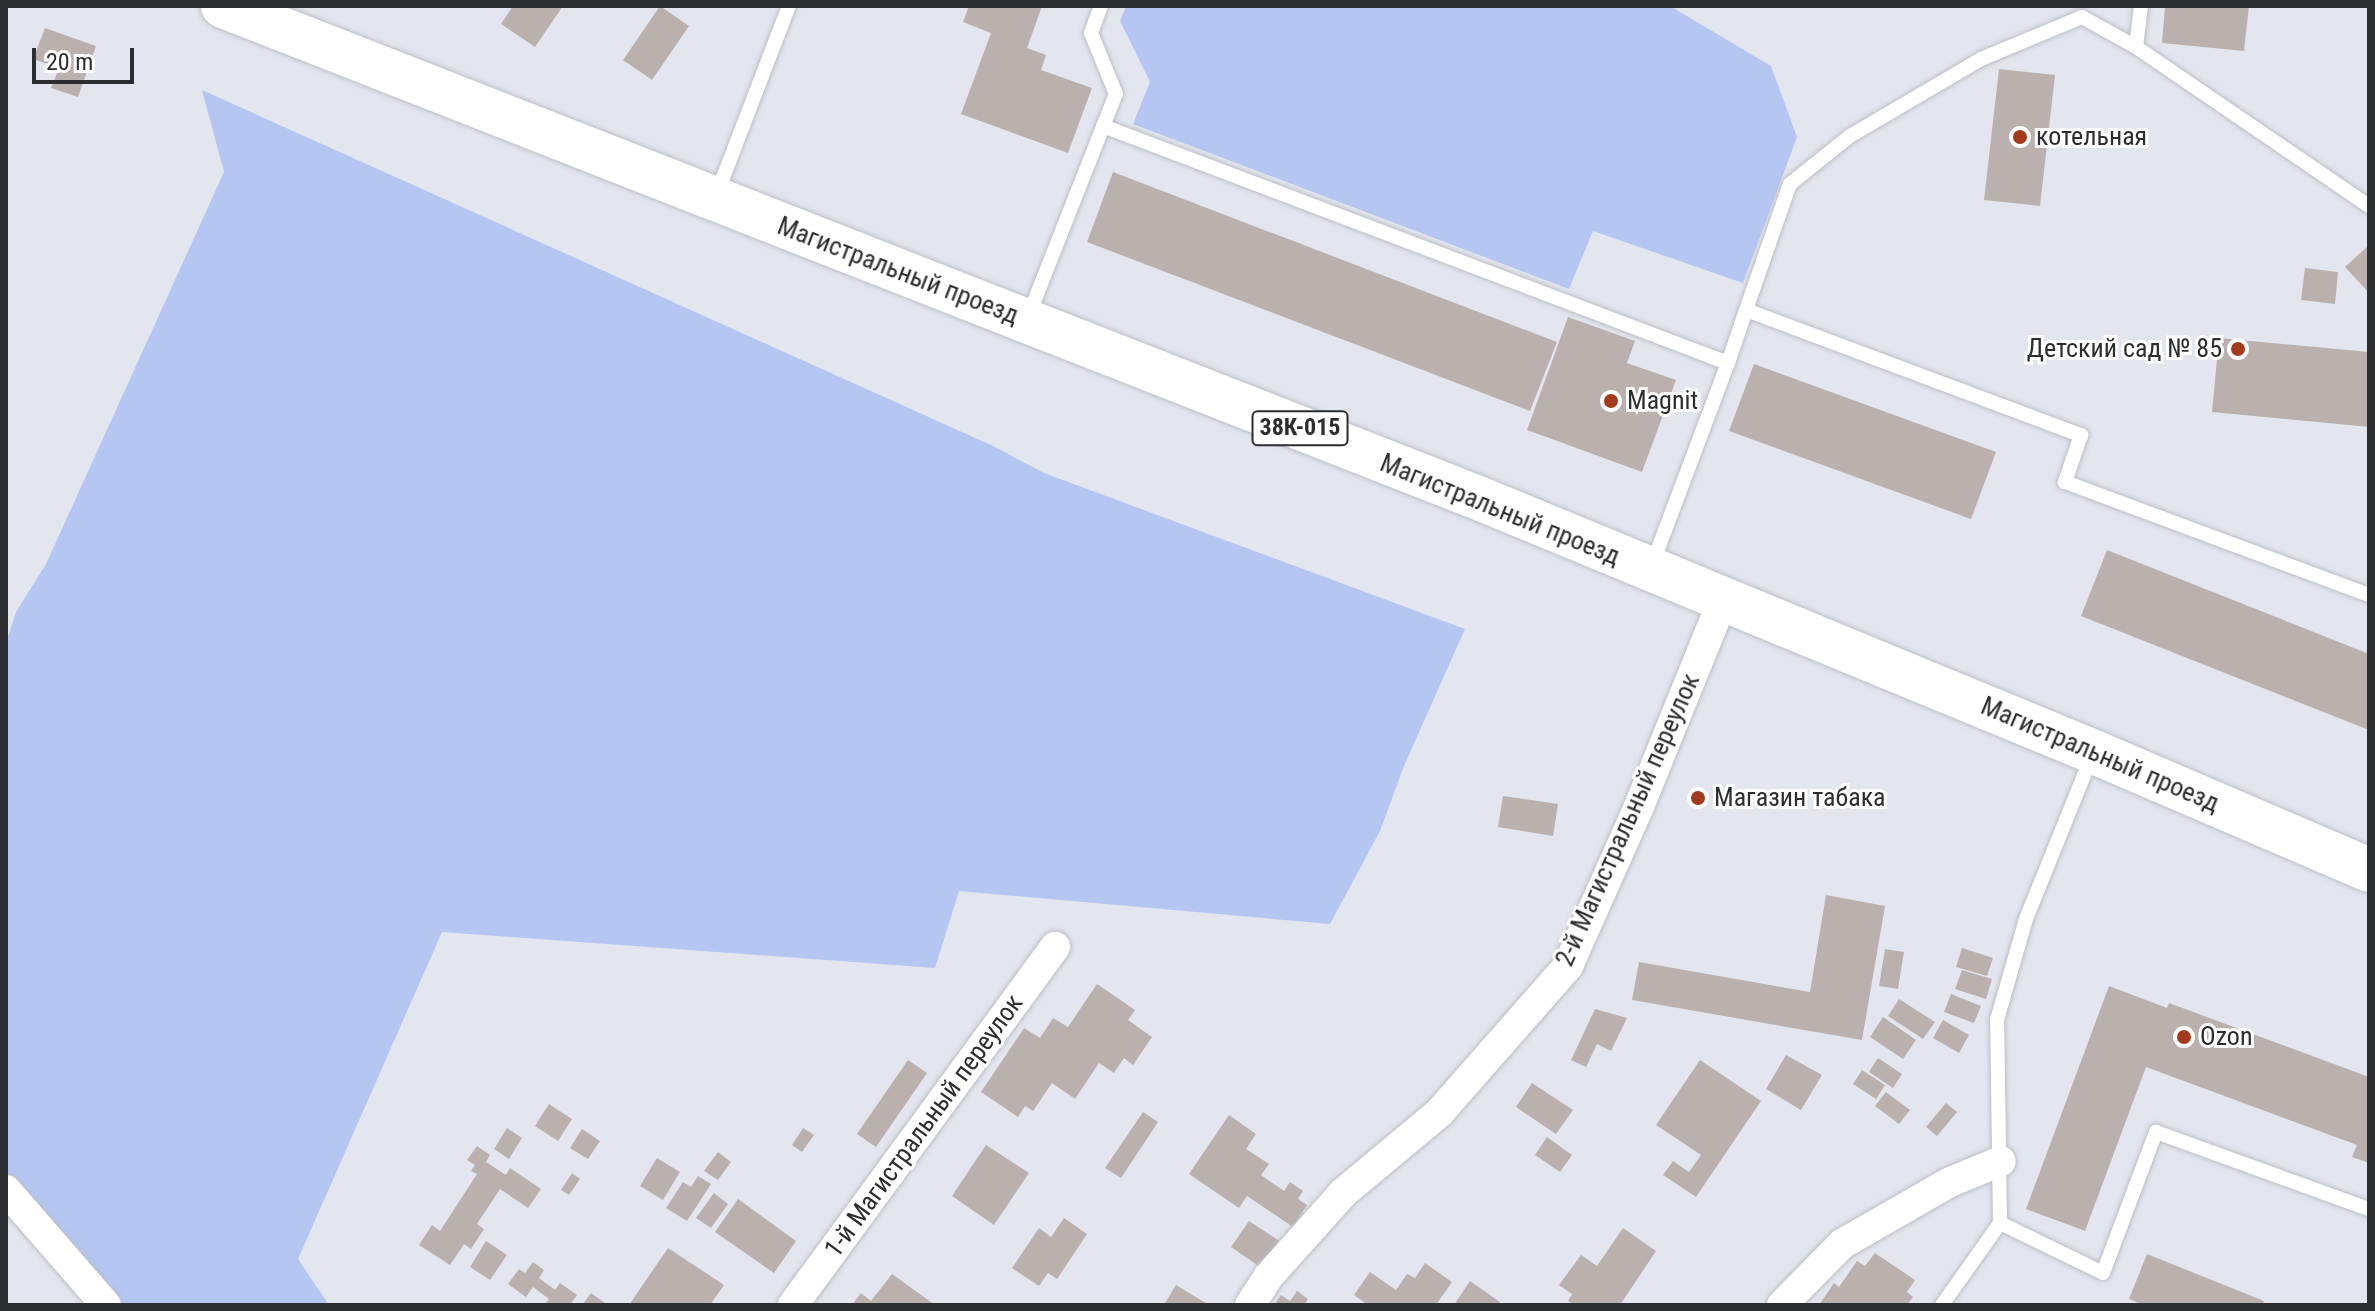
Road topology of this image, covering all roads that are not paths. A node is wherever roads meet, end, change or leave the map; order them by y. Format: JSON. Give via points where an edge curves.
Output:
{"nodes":[{"id":1,"x":223,"y":6,"type":"edge"},
{"id":2,"x":789,"y":6,"type":"edge"},
{"id":3,"x":1101,"y":6,"type":"edge"},
{"id":4,"x":2141,"y":6,"type":"edge"},
{"id":5,"x":2136,"y":47,"type":"junction"},
{"id":6,"x":1103,"y":126,"type":"junction"},
{"id":7,"x":715,"y":199,"type":"junction"},
{"id":8,"x":2369,"y":206,"type":"edge"},
{"id":9,"x":1746,"y":310,"type":"junction"},
{"id":10,"x":1026,"y":321,"type":"junction"},
{"id":11,"x":1728,"y":363,"type":"junction"},
{"id":12,"x":1649,"y":571,"type":"junction"},
{"id":13,"x":2369,"y":595,"type":"edge"},
{"id":14,"x":1723,"y":600,"type":"junction"},
{"id":15,"x":2094,"y":752,"type":"junction"},
{"id":16,"x":2369,"y":870,"type":"edge"},
{"id":17,"x":1055,"y":947,"type":"dead end"},
{"id":18,"x":2001,"y":1161,"type":"junction"},
{"id":19,"x":6,"y":1190,"type":"edge"},
{"id":20,"x":2369,"y":1209,"type":"edge"},
{"id":21,"x":2000,"y":1223,"type":"junction"},
{"id":22,"x":106,"y":1305,"type":"edge"},
{"id":23,"x":793,"y":1305,"type":"edge"},
{"id":24,"x":1250,"y":1305,"type":"edge"},
{"id":25,"x":1782,"y":1305,"type":"edge"},
{"id":26,"x":1942,"y":1305,"type":"edge"}],
"edges":[{"from":1,"to":7,"type":"main road","name":"Магистральный проезд","number":"38К-015"},
{"from":2,"to":7,"type":"lane"},
{"from":3,"to":6,"type":"lane","via":[[1091,33],[1116,94]]},
{"from":4,"to":5,"type":"lane"},
{"from":5,"to":8,"type":"lane"},
{"from":5,"to":9,"type":"lane","via":[[2082,17],[1981,59],[1850,136],[1790,184]]},
{"from":6,"to":10,"type":"lane"},
{"from":6,"to":11,"type":"lane"},
{"from":7,"to":10,"type":"main road","name":"Магистральный проезд","number":"38К-015"},
{"from":9,"to":11,"type":"lane"},
{"from":9,"to":13,"type":"lane","via":[[2081,435],[2065,482]]},
{"from":10,"to":12,"type":"main road","name":"Магистральный проезд","number":"38К-015","via":[[1476,497]]},
{"from":11,"to":12,"type":"lane"},
{"from":12,"to":14,"type":"main road","name":"Магистральный проезд","number":"38К-015"},
{"from":14,"to":15,"type":"main road","name":"Магистральный проезд","number":"38К-015"},
{"from":14,"to":24,"type":"street","name":"2-й Магистральный переулок","via":[[1568,966],[1439,1113],[1343,1193],[1268,1277]]},
{"from":15,"to":16,"type":"main road","name":"Магистральный проезд","number":"38К-015"},
{"from":15,"to":18,"type":"lane","via":[[2026,919],[1997,1020]]},
{"from":17,"to":23,"type":"street","name":"1-й Магистральный переулок"},
{"from":18,"to":21,"type":"lane"},
{"from":18,"to":25,"type":"street","via":[[1948,1183],[1842,1244]]},
{"from":19,"to":22,"type":"street"},
{"from":20,"to":21,"type":"lane","via":[[2156,1132],[2103,1273]]},
{"from":21,"to":26,"type":"lane"}]}
